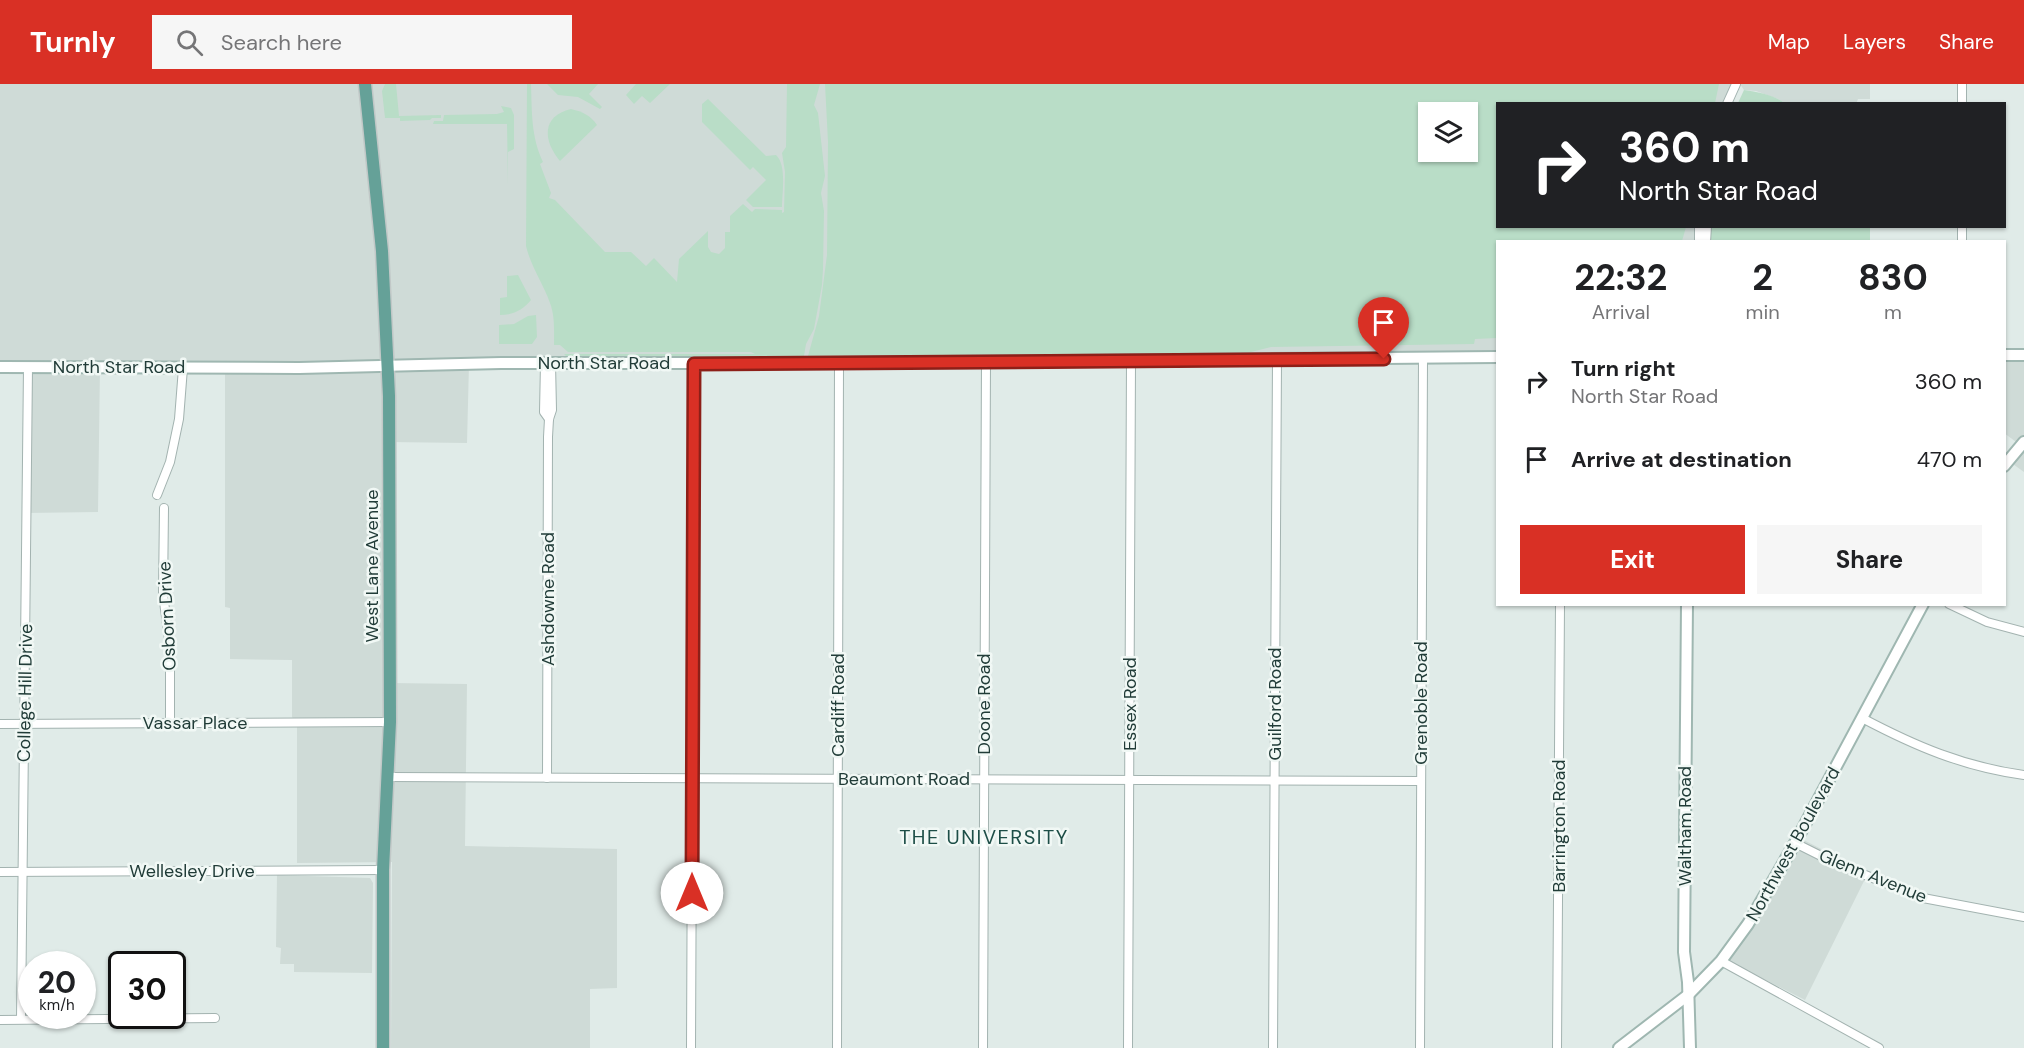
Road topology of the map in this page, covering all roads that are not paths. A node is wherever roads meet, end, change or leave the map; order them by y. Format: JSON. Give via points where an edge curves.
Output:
{"nodes":[{"id":1,"x":365,"y":84,"type":"edge"},
{"id":2,"x":1737,"y":84,"type":"edge"},
{"id":3,"x":1962,"y":84,"type":"edge"},
{"id":4,"x":1728,"y":102,"type":"edge"},
{"id":5,"x":1734,"y":102,"type":"edge"},
{"id":6,"x":1962,"y":102,"type":"edge"},
{"id":7,"x":2006,"y":355,"type":"edge"},
{"id":8,"x":2024,"y":355,"type":"edge"},
{"id":9,"x":1496,"y":357,"type":"edge"},
{"id":10,"x":1423,"y":358,"type":"junction"},
{"id":11,"x":1131,"y":360,"type":"junction"},
{"id":12,"x":1277,"y":360,"type":"junction"},
{"id":13,"x":986,"y":361,"type":"junction"},
{"id":14,"x":548,"y":363,"type":"junction"},
{"id":15,"x":839,"y":363,"type":"junction"},
{"id":16,"x":694,"y":364,"type":"junction"},
{"id":17,"x":388,"y":365,"type":"junction"},
{"id":18,"x":0,"y":367,"type":"edge"},
{"id":19,"x":28,"y":367,"type":"junction"},
{"id":20,"x":183,"y":368,"type":"junction"},
{"id":21,"x":2024,"y":442,"type":"edge"},
{"id":22,"x":2006,"y":464,"type":"edge"},
{"id":23,"x":157,"y":495,"type":"dead end"},
{"id":24,"x":164,"y":508,"type":"dead end"},
{"id":25,"x":1560,"y":606,"type":"edge"},
{"id":26,"x":1687,"y":606,"type":"edge"},
{"id":27,"x":1922,"y":606,"type":"edge"},
{"id":28,"x":1953,"y":606,"type":"edge"},
{"id":29,"x":2024,"y":632,"type":"edge"},
{"id":30,"x":1862,"y":718,"type":"junction"},
{"id":31,"x":390,"y":722,"type":"junction"},
{"id":32,"x":170,"y":723,"type":"junction"},
{"id":33,"x":0,"y":724,"type":"edge"},
{"id":34,"x":24,"y":724,"type":"junction"},
{"id":35,"x":2024,"y":775,"type":"edge"},
{"id":36,"x":388,"y":777,"type":"junction"},
{"id":37,"x":547,"y":778,"type":"junction"},
{"id":38,"x":693,"y":778,"type":"junction"},
{"id":39,"x":839,"y":779,"type":"junction"},
{"id":40,"x":984,"y":779,"type":"junction"},
{"id":41,"x":1130,"y":780,"type":"junction"},
{"id":42,"x":1275,"y":781,"type":"junction"},
{"id":43,"x":1420,"y":781,"type":"junction"},
{"id":44,"x":1795,"y":843,"type":"junction"},
{"id":45,"x":383,"y":870,"type":"junction"},
{"id":46,"x":23,"y":871,"type":"junction"},
{"id":47,"x":0,"y":872,"type":"edge"},
{"id":48,"x":2024,"y":917,"type":"edge"},
{"id":49,"x":22,"y":951,"type":"edge"},
{"id":50,"x":1721,"y":961,"type":"junction"},
{"id":51,"x":1688,"y":995,"type":"junction"},
{"id":52,"x":215,"y":1018,"type":"dead end"},
{"id":53,"x":18,"y":1019,"type":"edge"},
{"id":54,"x":96,"y":1019,"type":"edge"},
{"id":55,"x":0,"y":1020,"type":"edge"},
{"id":56,"x":383,"y":1048,"type":"edge"},
{"id":57,"x":691,"y":1048,"type":"edge"},
{"id":58,"x":837,"y":1048,"type":"edge"},
{"id":59,"x":983,"y":1048,"type":"edge"},
{"id":60,"x":1128,"y":1048,"type":"edge"},
{"id":61,"x":1273,"y":1048,"type":"edge"},
{"id":62,"x":1420,"y":1048,"type":"edge"},
{"id":63,"x":1557,"y":1048,"type":"edge"},
{"id":64,"x":1619,"y":1048,"type":"edge"},
{"id":65,"x":1690,"y":1048,"type":"edge"},
{"id":66,"x":1879,"y":1048,"type":"edge"}],
"edges":[{"from":1,"to":17,"type":"main road","name":"West Lane Avenue","via":[[382,251]]},
{"from":2,"to":4,"type":"street"},
{"from":2,"to":5,"type":"street"},
{"from":3,"to":6,"type":"street"},
{"from":7,"to":8,"type":"street"},
{"from":9,"to":10,"type":"street","name":"North Star Road"},
{"from":10,"to":12,"type":"street","name":"North Star Road"},
{"from":10,"to":43,"type":"street","name":"Grenoble Road"},
{"from":11,"to":12,"type":"street","name":"North Star Road"},
{"from":11,"to":13,"type":"street","name":"North Star Road"},
{"from":11,"to":41,"type":"street","name":"Essex Road"},
{"from":12,"to":42,"type":"street","name":"Guilford Road"},
{"from":13,"to":15,"type":"street","name":"North Star Road"},
{"from":13,"to":40,"type":"street","name":"Doone Road"},
{"from":14,"to":16,"type":"street","name":"North Star Road"},
{"from":14,"to":17,"type":"street","name":"North Star Road"},
{"from":14,"to":37,"type":"street","name":"Ashdowne Road","via":[[544,412],[549,419]]},
{"from":15,"to":16,"type":"street","name":"North Star Road"},
{"from":15,"to":39,"type":"street","name":"Cardiff Road"},
{"from":16,"to":38,"type":"street"},
{"from":17,"to":20,"type":"street","name":"North Star Road"},
{"from":17,"to":31,"type":"main road","name":"West Lane Avenue"},
{"from":18,"to":19,"type":"street","name":"North Star Road"},
{"from":19,"to":20,"type":"street","name":"North Star Road"},
{"from":19,"to":34,"type":"street","name":"College Hill Drive"},
{"from":20,"to":23,"type":"street","via":[[180,419]]},
{"from":21,"to":22,"type":"street"},
{"from":24,"to":32,"type":"street","name":"Osborn Drive","via":[[163,594],[170,647]]},
{"from":25,"to":63,"type":"street","name":"Barrington Road"},
{"from":26,"to":51,"type":"street","name":"Waltham Road","via":[[1684,952]]},
{"from":27,"to":30,"type":"street","name":"Northwest Boulevard"},
{"from":28,"to":29,"type":"street","via":[[1988,622]]},
{"from":30,"to":35,"type":"street","via":[[1964,763]]},
{"from":30,"to":44,"type":"street","name":"Northwest Boulevard"},
{"from":31,"to":32,"type":"street","name":"Vassar Place"},
{"from":31,"to":36,"type":"main road","name":"West Lane Avenue"},
{"from":32,"to":34,"type":"street","name":"Vassar Place"},
{"from":33,"to":34,"type":"street","name":"Vassar Place"},
{"from":34,"to":46,"type":"street","name":"College Hill Drive"},
{"from":36,"to":37,"type":"street","name":"Beaumont Road"},
{"from":36,"to":45,"type":"main road","name":"West Lane Avenue"},
{"from":37,"to":38,"type":"street","name":"Beaumont Road"},
{"from":38,"to":39,"type":"street","name":"Beaumont Road"},
{"from":38,"to":57,"type":"street"},
{"from":39,"to":40,"type":"street","name":"Beaumont Road"},
{"from":39,"to":58,"type":"street","name":"Cardiff Road"},
{"from":40,"to":41,"type":"street","name":"Beaumont Road"},
{"from":40,"to":59,"type":"street","name":"Doone Road"},
{"from":41,"to":42,"type":"street","name":"Beaumont Road"},
{"from":41,"to":60,"type":"street","name":"Essex Road"},
{"from":42,"to":43,"type":"street","name":"Beaumont Road"},
{"from":42,"to":61,"type":"street","name":"Guilford Road"},
{"from":43,"to":62,"type":"street","name":"Grenoble Road"},
{"from":44,"to":48,"type":"street","name":"Glenn Avenue","via":[[1923,898]]},
{"from":44,"to":50,"type":"street","name":"Northwest Boulevard","via":[[1748,924]]},
{"from":45,"to":46,"type":"street","name":"Wellesley Drive"},
{"from":45,"to":56,"type":"main road","name":"West Lane Avenue"},
{"from":46,"to":47,"type":"street","name":"Wellesley Drive"},
{"from":46,"to":49,"type":"street","name":"College Hill Drive"},
{"from":50,"to":51,"type":"street","name":"Northwest Boulevard"},
{"from":50,"to":66,"type":"street"},
{"from":51,"to":64,"type":"street","name":"Northwest Boulevard"},
{"from":51,"to":65,"type":"street","name":"Waltham Road"},
{"from":52,"to":54,"type":"street"},
{"from":53,"to":55,"type":"street"}]}
